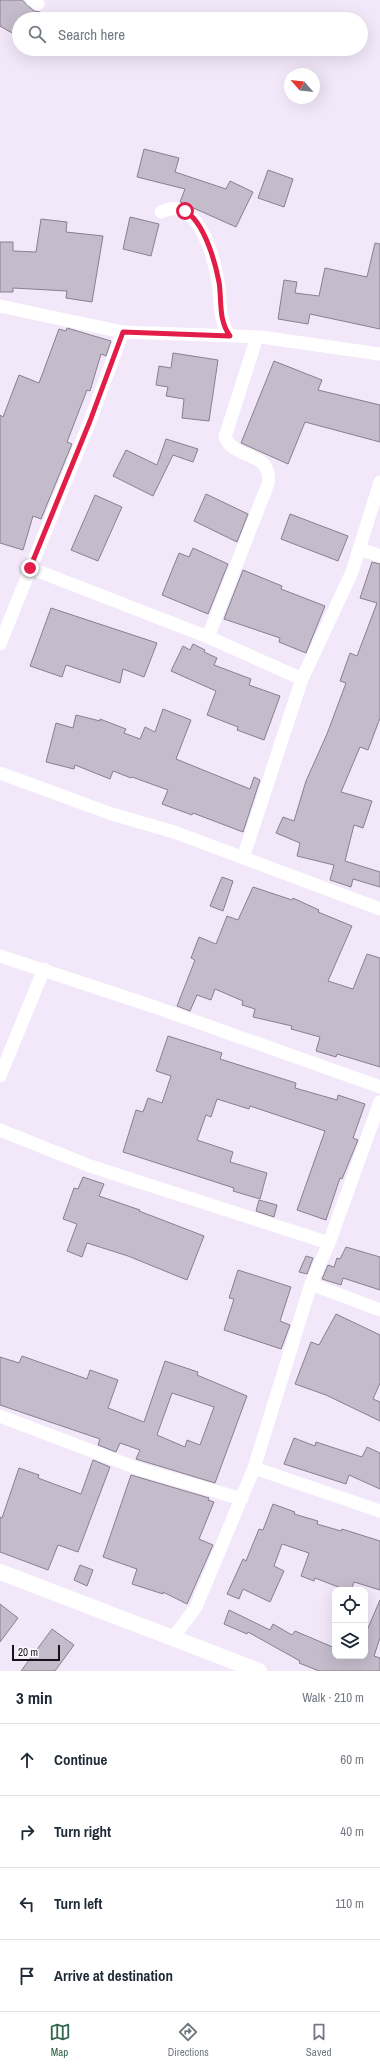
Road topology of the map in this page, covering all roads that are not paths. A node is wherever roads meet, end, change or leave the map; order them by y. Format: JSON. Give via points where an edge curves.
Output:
{"nodes":[{"id":1,"x":161,"y":212,"type":"dead end"},
{"id":2,"x":0,"y":306,"type":"edge"},
{"id":3,"x":123,"y":332,"type":"junction"},
{"id":4,"x":230,"y":336,"type":"junction"},
{"id":5,"x":257,"y":337,"type":"junction"},
{"id":6,"x":380,"y":354,"type":"edge"},
{"id":7,"x":380,"y":482,"type":"edge"},
{"id":8,"x":360,"y":549,"type":"junction"},
{"id":9,"x":380,"y":556,"type":"edge"},
{"id":10,"x":30,"y":568,"type":"junction"},
{"id":11,"x":208,"y":638,"type":"junction"},
{"id":12,"x":0,"y":644,"type":"edge"},
{"id":13,"x":302,"y":679,"type":"junction"},
{"id":14,"x":0,"y":773,"type":"edge"},
{"id":15,"x":243,"y":858,"type":"junction"},
{"id":16,"x":380,"y":909,"type":"edge"},
{"id":17,"x":0,"y":956,"type":"edge"},
{"id":18,"x":44,"y":970,"type":"junction"},
{"id":19,"x":0,"y":1076,"type":"edge"},
{"id":20,"x":380,"y":1087,"type":"edge"},
{"id":21,"x":380,"y":1102,"type":"edge"},
{"id":22,"x":0,"y":1130,"type":"edge"},
{"id":23,"x":329,"y":1243,"type":"junction"},
{"id":24,"x":311,"y":1284,"type":"junction"},
{"id":25,"x":380,"y":1310,"type":"edge"},
{"id":26,"x":0,"y":1416,"type":"edge"},
{"id":27,"x":254,"y":1468,"type":"junction"},
{"id":28,"x":242,"y":1499,"type":"junction"},
{"id":29,"x":380,"y":1511,"type":"edge"},
{"id":30,"x":0,"y":1572,"type":"edge"},
{"id":31,"x":173,"y":1638,"type":"junction"},
{"id":32,"x":259,"y":1671,"type":"edge"}],
"edges":[{"from":1,"to":4,"type":"street","via":[[167,209],[185,211],[194,217],[202,230],[218,282],[225,330]]},
{"from":2,"to":3,"type":"street"},
{"from":3,"to":4,"type":"street"},
{"from":3,"to":10,"type":"street"},
{"from":4,"to":5,"type":"street"},
{"from":5,"to":6,"type":"street"},
{"from":5,"to":11,"type":"street","via":[[225,437],[233,448],[265,463],[270,473]]},
{"from":7,"to":8,"type":"street"},
{"from":8,"to":9,"type":"street"},
{"from":8,"to":13,"type":"street","via":[[352,572]]},
{"from":10,"to":11,"type":"street"},
{"from":10,"to":12,"type":"street"},
{"from":11,"to":13,"type":"street"},
{"from":13,"to":15,"type":"street"},
{"from":14,"to":15,"type":"street"},
{"from":15,"to":16,"type":"street"},
{"from":17,"to":18,"type":"street"},
{"from":18,"to":19,"type":"street"},
{"from":18,"to":20,"type":"street"},
{"from":21,"to":23,"type":"street"},
{"from":22,"to":23,"type":"street","via":[[90,1166]]},
{"from":23,"to":24,"type":"street"},
{"from":24,"to":25,"type":"street"},
{"from":24,"to":27,"type":"street"},
{"from":26,"to":28,"type":"street","via":[[139,1469]]},
{"from":27,"to":28,"type":"street"},
{"from":27,"to":29,"type":"street"},
{"from":28,"to":31,"type":"street","via":[[196,1608]]},
{"from":30,"to":31,"type":"street"},
{"from":31,"to":32,"type":"street"}]}
